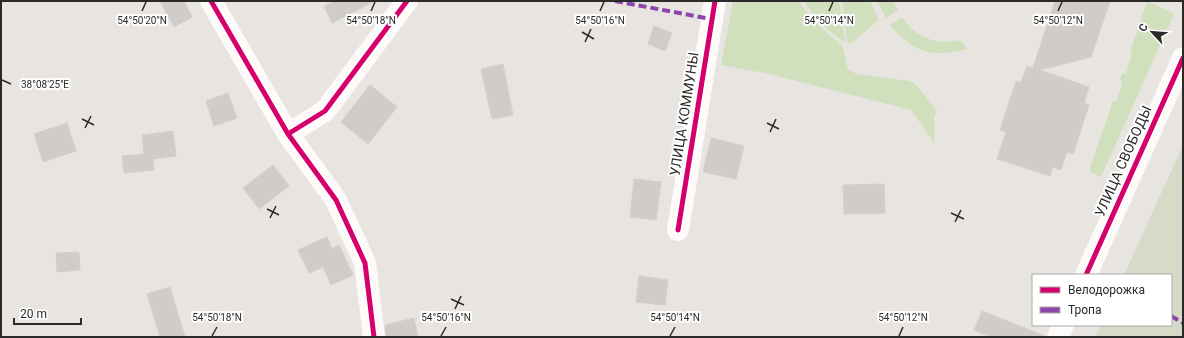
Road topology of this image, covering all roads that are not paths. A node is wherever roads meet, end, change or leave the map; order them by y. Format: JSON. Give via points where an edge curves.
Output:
{"nodes":[{"id":1,"x":212,"y":1,"type":"edge"},
{"id":2,"x":407,"y":1,"type":"edge"},
{"id":3,"x":715,"y":1,"type":"edge"},
{"id":4,"x":1183,"y":58,"type":"edge"},
{"id":5,"x":288,"y":134,"type":"junction"},
{"id":6,"x":678,"y":230,"type":"dead end"},
{"id":7,"x":1086,"y":274,"type":"edge"},
{"id":8,"x":1063,"y":326,"type":"edge"},
{"id":9,"x":374,"y":337,"type":"edge"},
{"id":10,"x":1058,"y":337,"type":"edge"}],
"edges":[{"from":1,"to":5,"type":"street"},
{"from":2,"to":5,"type":"street","via":[[325,111]]},
{"from":3,"to":6,"type":"street","name":"УЛИЦА КОММУНЫ"},
{"from":4,"to":7,"type":"street","name":"УЛИЦА СВОБОДЫ"},
{"from":5,"to":9,"type":"street","via":[[336,200],[365,263]]},
{"from":8,"to":10,"type":"street"}]}
